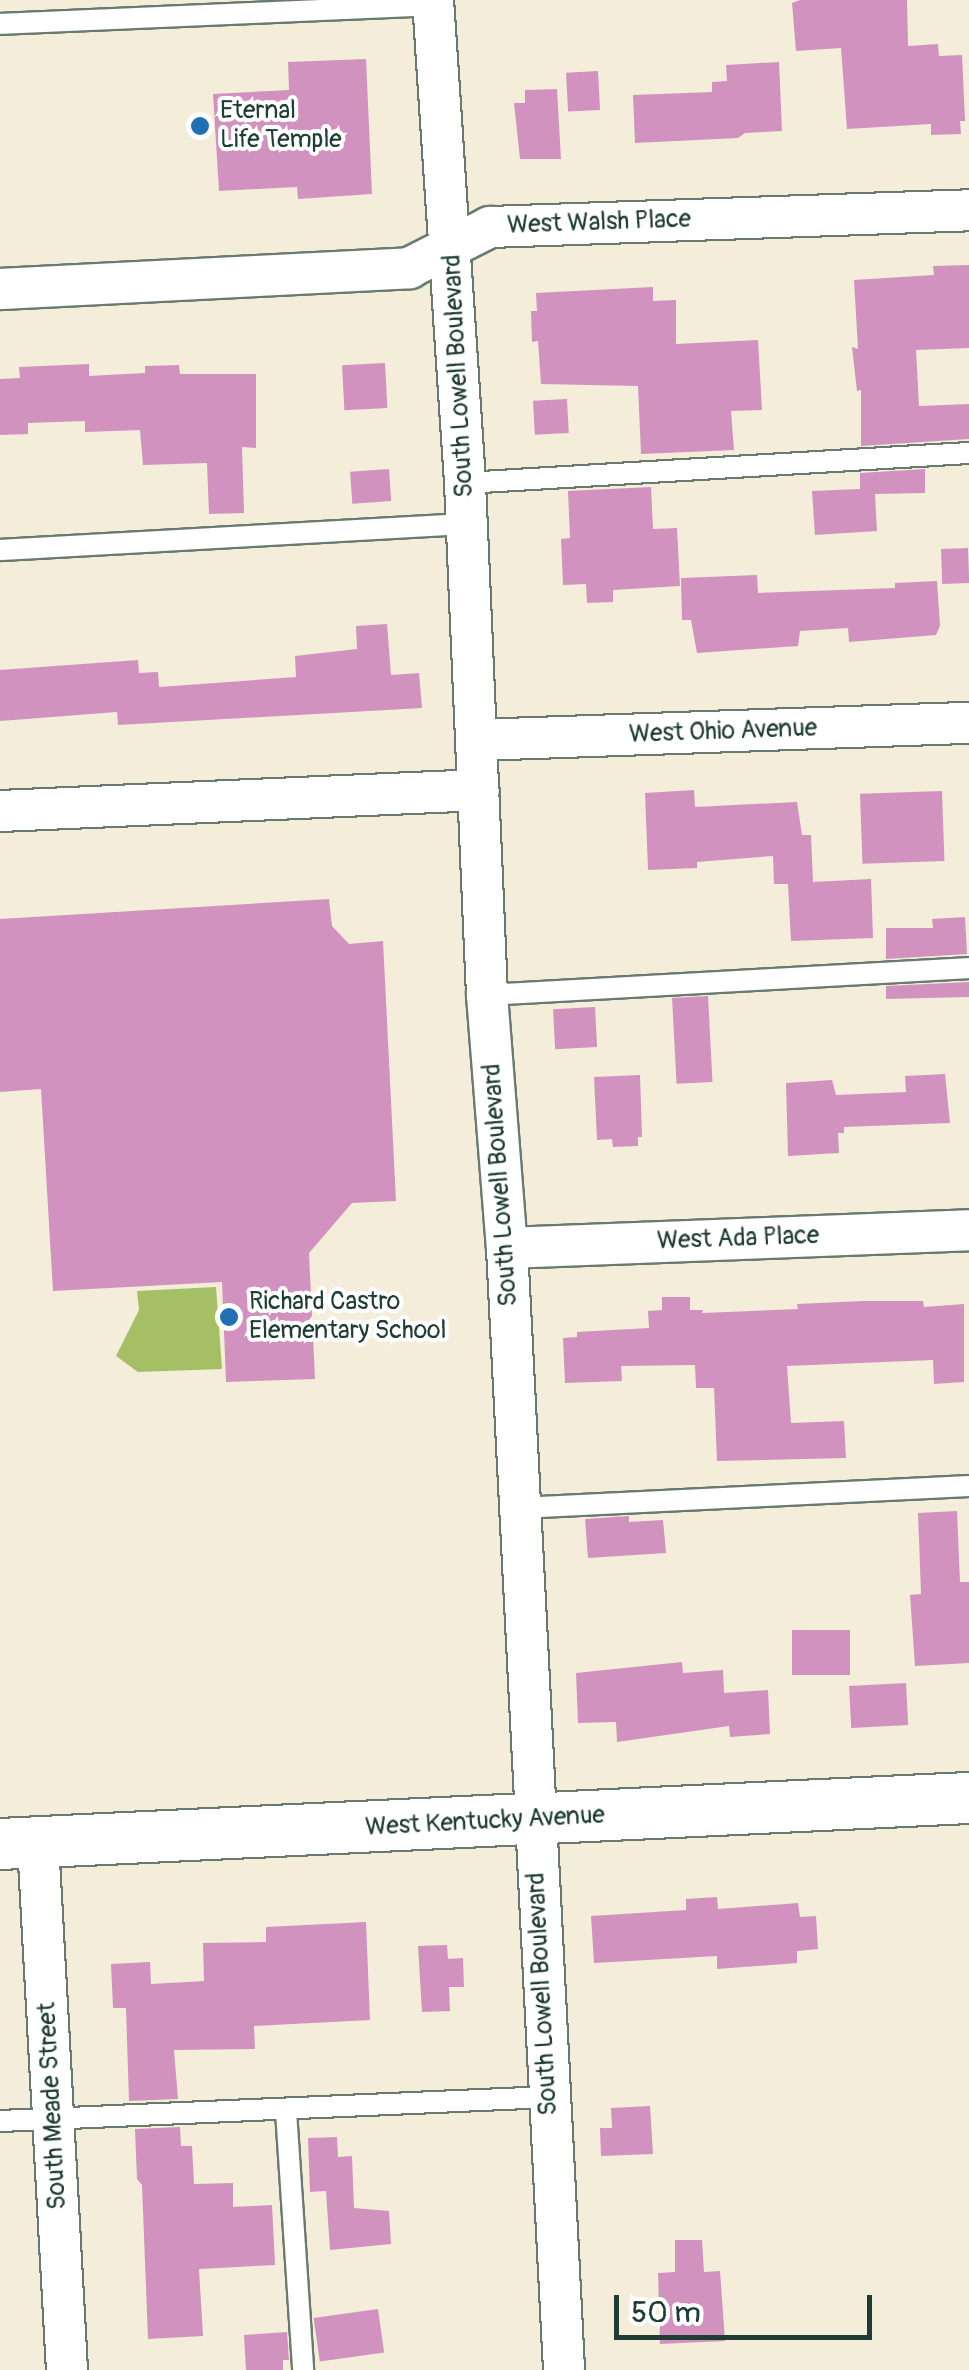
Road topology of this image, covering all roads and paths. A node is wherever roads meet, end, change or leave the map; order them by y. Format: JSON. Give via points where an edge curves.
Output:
{"nodes":[{"id":1,"x":433,"y":2,"type":"edge"},
{"id":2,"x":0,"y":24,"type":"edge"},
{"id":3,"x":969,"y":210,"type":"edge"},
{"id":4,"x":451,"y":244,"type":"junction"},
{"id":5,"x":0,"y":290,"type":"edge"},
{"id":6,"x":969,"y":453,"type":"edge"},
{"id":7,"x":466,"y":483,"type":"junction"},
{"id":8,"x":468,"y":524,"type":"junction"},
{"id":9,"x":0,"y":550,"type":"edge"},
{"id":10,"x":969,"y":723,"type":"edge"},
{"id":11,"x":477,"y":740,"type":"junction"},
{"id":12,"x":479,"y":790,"type":"junction"},
{"id":13,"x":0,"y":811,"type":"edge"},
{"id":14,"x":969,"y":968,"type":"edge"},
{"id":15,"x":487,"y":995,"type":"junction"},
{"id":16,"x":969,"y":1230,"type":"edge"},
{"id":17,"x":507,"y":1248,"type":"junction"},
{"id":18,"x":969,"y":1486,"type":"edge"},
{"id":19,"x":519,"y":1508,"type":"junction"},
{"id":20,"x":969,"y":1798,"type":"edge"},
{"id":21,"x":533,"y":1820,"type":"junction"},
{"id":22,"x":19,"y":1844,"type":"edge"},
{"id":23,"x":549,"y":2097,"type":"junction"},
{"id":24,"x":286,"y":2111,"type":"junction"},
{"id":25,"x":54,"y":2119,"type":"junction"},
{"id":26,"x":0,"y":2122,"type":"edge"},
{"id":27,"x":67,"y":2370,"type":"edge"},
{"id":28,"x":303,"y":2370,"type":"edge"},
{"id":29,"x":564,"y":2370,"type":"edge"}],
"edges":[{"from":1,"to":2,"type":"lane"},
{"from":1,"to":4,"type":"street","name":"South Lowell Boulevard"},
{"from":3,"to":4,"type":"street","name":"West Walsh Place","via":[[490,227]]},
{"from":4,"to":5,"type":"street","name":"West Walsh Place","via":[[409,268]]},
{"from":4,"to":7,"type":"street","name":"South Lowell Boulevard"},
{"from":6,"to":7,"type":"lane"},
{"from":7,"to":8,"type":"street","name":"South Lowell Boulevard"},
{"from":8,"to":9,"type":"lane"},
{"from":8,"to":11,"type":"street","name":"South Lowell Boulevard"},
{"from":10,"to":11,"type":"street","name":"West Ohio Avenue"},
{"from":11,"to":12,"type":"street","name":"South Lowell Boulevard"},
{"from":12,"to":13,"type":"street"},
{"from":12,"to":15,"type":"street","name":"South Lowell Boulevard"},
{"from":14,"to":15,"type":"lane"},
{"from":15,"to":17,"type":"street","name":"South Lowell Boulevard"},
{"from":16,"to":17,"type":"street","name":"West Ada Place"},
{"from":17,"to":19,"type":"street","name":"South Lowell Boulevard"},
{"from":18,"to":19,"type":"lane"},
{"from":19,"to":21,"type":"street","name":"South Lowell Boulevard"},
{"from":20,"to":21,"type":"street","name":"West Kentucky Avenue"},
{"from":21,"to":22,"type":"street","name":"West Kentucky Avenue"},
{"from":21,"to":23,"type":"street","name":"South Lowell Boulevard"},
{"from":22,"to":25,"type":"street","name":"South Meade Street"},
{"from":23,"to":24,"type":"lane"},
{"from":23,"to":29,"type":"street","name":"South Lowell Boulevard"},
{"from":24,"to":25,"type":"lane"},
{"from":24,"to":28,"type":"lane"},
{"from":25,"to":26,"type":"lane"},
{"from":25,"to":27,"type":"street","name":"South Meade Street"}]}
